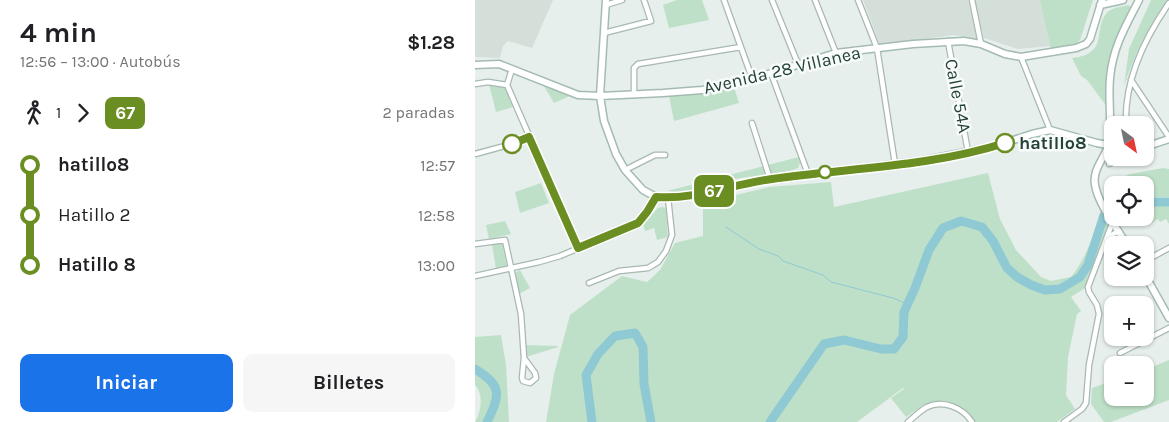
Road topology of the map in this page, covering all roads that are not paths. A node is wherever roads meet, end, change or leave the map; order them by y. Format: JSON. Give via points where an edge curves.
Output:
{"nodes":[{"id":1,"x":622,"y":0,"type":"edge"},
{"id":2,"x":645,"y":0,"type":"edge"},
{"id":3,"x":724,"y":0,"type":"edge"},
{"id":4,"x":772,"y":0,"type":"edge"},
{"id":5,"x":815,"y":0,"type":"edge"},
{"id":6,"x":858,"y":0,"type":"edge"},
{"id":7,"x":972,"y":0,"type":"edge"},
{"id":8,"x":1123,"y":0,"type":"edge"},
{"id":9,"x":1139,"y":0,"type":"edge"},
{"id":10,"x":606,"y":2,"type":"edge"},
{"id":11,"x":1101,"y":3,"type":"edge"},
{"id":12,"x":1169,"y":3,"type":"edge"},
{"id":13,"x":604,"y":33,"type":"junction"},
{"id":14,"x":948,"y":41,"type":"junction"},
{"id":15,"x":981,"y":44,"type":"junction"},
{"id":16,"x":741,"y":47,"type":"junction"},
{"id":17,"x":877,"y":48,"type":"junction"},
{"id":18,"x":835,"y":53,"type":"junction"},
{"id":19,"x":1025,"y":59,"type":"junction"},
{"id":20,"x":798,"y":64,"type":"junction"},
{"id":21,"x":475,"y":65,"type":"edge"},
{"id":22,"x":512,"y":69,"type":"junction"},
{"id":23,"x":771,"y":73,"type":"junction"},
{"id":24,"x":752,"y":78,"type":"junction"},
{"id":25,"x":1131,"y":80,"type":"junction"},
{"id":26,"x":475,"y":84,"type":"edge"},
{"id":27,"x":507,"y":85,"type":"junction"},
{"id":28,"x":633,"y":94,"type":"junction"},
{"id":29,"x":600,"y":96,"type":"junction"},
{"id":30,"x":1126,"y":116,"type":"edge"},
{"id":31,"x":752,"y":123,"type":"dead end"},
{"id":32,"x":1050,"y":130,"type":"junction"},
{"id":33,"x":529,"y":137,"type":"junction"},
{"id":34,"x":1169,"y":138,"type":"edge"},
{"id":35,"x":1104,"y":144,"type":"edge"},
{"id":36,"x":1154,"y":144,"type":"edge"},
{"id":37,"x":968,"y":152,"type":"junction"},
{"id":38,"x":475,"y":154,"type":"edge"},
{"id":39,"x":665,"y":155,"type":"dead end"},
{"id":40,"x":895,"y":164,"type":"junction"},
{"id":41,"x":625,"y":170,"type":"junction"},
{"id":42,"x":809,"y":174,"type":"junction"},
{"id":43,"x":770,"y":179,"type":"junction"},
{"id":44,"x":656,"y":197,"type":"junction"},
{"id":45,"x":668,"y":198,"type":"junction"},
{"id":46,"x":1104,"y":204,"type":"edge"},
{"id":47,"x":1116,"y":226,"type":"edge"},
{"id":48,"x":1119,"y":231,"type":"junction"},
{"id":49,"x":1110,"y":236,"type":"edge"},
{"id":50,"x":1122,"y":236,"type":"edge"},
{"id":51,"x":475,"y":244,"type":"edge"},
{"id":52,"x":1104,"y":244,"type":"edge"},
{"id":53,"x":578,"y":248,"type":"junction"},
{"id":54,"x":1169,"y":248,"type":"edge"},
{"id":55,"x":1154,"y":256,"type":"edge"},
{"id":56,"x":511,"y":269,"type":"junction"},
{"id":57,"x":475,"y":276,"type":"edge"},
{"id":58,"x":589,"y":283,"type":"dead end"},
{"id":59,"x":1151,"y":286,"type":"edge"},
{"id":60,"x":1169,"y":318,"type":"edge"},
{"id":61,"x":1169,"y":328,"type":"edge"},
{"id":62,"x":1120,"y":353,"type":"dead end"},
{"id":63,"x":525,"y":358,"type":"junction"},
{"id":64,"x":908,"y":422,"type":"edge"},
{"id":65,"x":972,"y":422,"type":"edge"},
{"id":66,"x":1064,"y":422,"type":"edge"}],
"edges":[{"from":1,"to":10,"type":"street"},
{"from":2,"to":13,"type":"street","via":[[651,21]]},
{"from":3,"to":16,"type":"street"},
{"from":4,"to":20,"type":"street"},
{"from":5,"to":18,"type":"street"},
{"from":6,"to":17,"type":"street"},
{"from":7,"to":15,"type":"street"},
{"from":8,"to":11,"type":"street"},
{"from":9,"to":46,"type":"street","via":[[1117,44],[1112,62],[1109,140],[1095,172],[1095,186]]},
{"from":10,"to":13,"type":"street"},
{"from":11,"to":19,"type":"street","via":[[1086,44]]},
{"from":12,"to":25,"type":"street","via":[[1147,41]]},
{"from":13,"to":29,"type":"street"},
{"from":14,"to":15,"type":"street","name":"Avenida 28 Villanea"},
{"from":14,"to":17,"type":"street","name":"Avenida 28 Villanea"},
{"from":14,"to":37,"type":"street","name":"Calle 54A"},
{"from":15,"to":19,"type":"street","name":"Avenida 28 Villanea"},
{"from":16,"to":24,"type":"street"},
{"from":16,"to":28,"type":"street","via":[[635,65]]},
{"from":17,"to":18,"type":"street","name":"Avenida 28 Villanea"},
{"from":17,"to":40,"type":"street"},
{"from":18,"to":20,"type":"street","name":"Avenida 28 Villanea"},
{"from":19,"to":32,"type":"street"},
{"from":20,"to":23,"type":"street","name":"Avenida 28 Villanea"},
{"from":21,"to":22,"type":"street","name":"Avenida 28 Villanea","via":[[499,64]]},
{"from":22,"to":27,"type":"street"},
{"from":22,"to":29,"type":"street","name":"Avenida 28 Villanea","via":[[577,95]]},
{"from":23,"to":24,"type":"street","name":"Avenida 28 Villanea"},
{"from":23,"to":42,"type":"street"},
{"from":24,"to":28,"type":"street","name":"Avenida 28 Villanea","via":[[702,90]]},
{"from":25,"to":30,"type":"street"},
{"from":25,"to":34,"type":"street"},
{"from":26,"to":27,"type":"street"},
{"from":27,"to":33,"type":"street"},
{"from":28,"to":29,"type":"street","name":"Avenida 28 Villanea"},
{"from":29,"to":41,"type":"street","via":[[607,130]]},
{"from":31,"to":43,"type":"street"},
{"from":32,"to":35,"type":"street","bridge":true},
{"from":32,"to":37,"type":"street"},
{"from":33,"to":38,"type":"street"},
{"from":33,"to":53,"type":"street"},
{"from":34,"to":36,"type":"street"},
{"from":37,"to":40,"type":"street"},
{"from":39,"to":41,"type":"street","via":[[655,155]]},
{"from":40,"to":42,"type":"street"},
{"from":41,"to":44,"type":"street","via":[[643,190]]},
{"from":42,"to":43,"type":"street"},
{"from":43,"to":45,"type":"street"},
{"from":44,"to":45,"type":"street"},
{"from":44,"to":53,"type":"street","via":[[638,223]]},
{"from":45,"to":58,"type":"street","via":[[672,236],[658,262],[649,268],[619,271]]},
{"from":47,"to":48,"type":"street"},
{"from":48,"to":49,"type":"street"},
{"from":48,"to":50,"type":"street"},
{"from":51,"to":56,"type":"street","via":[[505,240]]},
{"from":52,"to":66,"type":"street","via":[[1089,287],[1099,314],[1085,406]]},
{"from":53,"to":56,"type":"street"},
{"from":54,"to":55,"type":"street"},
{"from":56,"to":57,"type":"street"},
{"from":56,"to":63,"type":"street","via":[[521,314]]},
{"from":59,"to":60,"type":"street"},
{"from":61,"to":62,"type":"street"},
{"from":63,"to":63,"type":"street","via":[[521,378],[530,383],[536,378]]},
{"from":64,"to":65,"type":"street","via":[[927,408],[941,404],[955,407]]}]}
